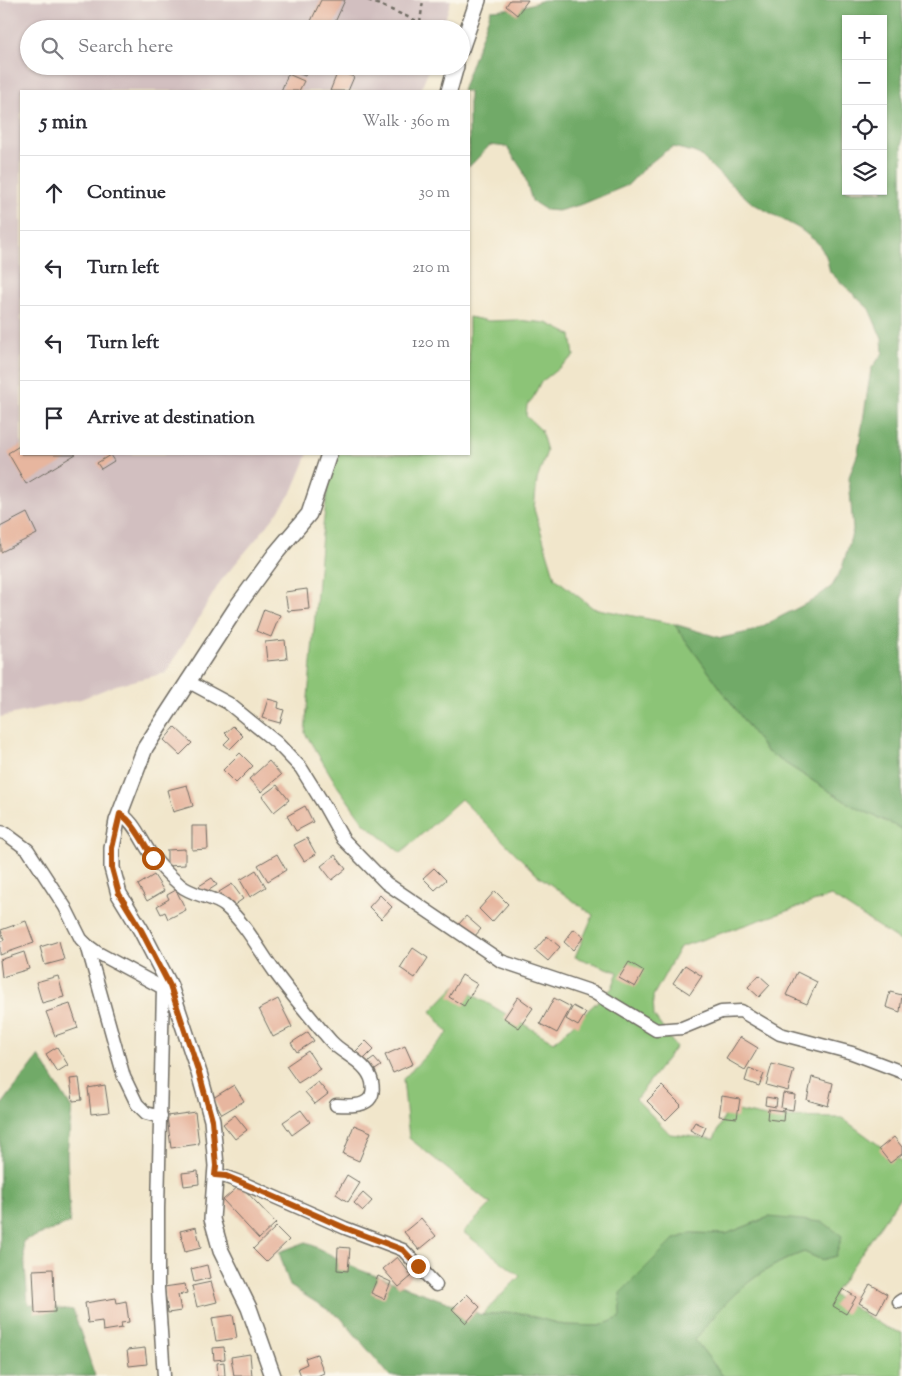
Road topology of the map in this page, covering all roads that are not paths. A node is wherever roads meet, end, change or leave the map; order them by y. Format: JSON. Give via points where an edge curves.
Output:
{"nodes":[{"id":1,"x":478,"y":0,"type":"edge"},
{"id":2,"x":470,"y":23,"type":"edge"},
{"id":3,"x":453,"y":75,"type":"edge"},
{"id":4,"x":449,"y":90,"type":"edge"},
{"id":5,"x":330,"y":455,"type":"edge"},
{"id":6,"x":187,"y":682,"type":"junction"},
{"id":7,"x":120,"y":814,"type":"junction"},
{"id":8,"x":0,"y":832,"type":"edge"},
{"id":9,"x":87,"y":946,"type":"junction"},
{"id":10,"x":167,"y":987,"type":"junction"},
{"id":11,"x":902,"y":1072,"type":"edge"},
{"id":12,"x":336,"y":1105,"type":"dead end"},
{"id":13,"x":161,"y":1117,"type":"junction"},
{"id":14,"x":215,"y":1175,"type":"junction"},
{"id":15,"x":436,"y":1285,"type":"dead end"},
{"id":16,"x":164,"y":1376,"type":"edge"},
{"id":17,"x":273,"y":1376,"type":"edge"}],
"edges":[{"from":1,"to":2,"type":"street"},
{"from":3,"to":4,"type":"street"},
{"from":5,"to":6,"type":"street","via":[[309,514],[238,605]]},
{"from":6,"to":7,"type":"street","via":[[146,748]]},
{"from":6,"to":11,"type":"street","via":[[228,703],[277,743],[301,768],[343,839],[386,883],[501,961],[593,992],[656,1030],[682,1028],[721,1012],[741,1011],[780,1034],[852,1053]]},
{"from":7,"to":10,"type":"street","via":[[112,848],[112,868],[119,894],[141,930]]},
{"from":7,"to":12,"type":"street","via":[[130,822],[153,858],[183,887],[223,905],[239,921],[316,1024],[363,1068],[372,1081],[369,1099],[353,1106]]},
{"from":8,"to":9,"type":"street","via":[[28,850]]},
{"from":9,"to":10,"type":"street"},
{"from":9,"to":13,"type":"street","via":[[124,1077],[137,1104],[146,1113]]},
{"from":10,"to":13,"type":"street"},
{"from":10,"to":14,"type":"street","via":[[199,1073],[212,1120]]},
{"from":13,"to":16,"type":"street","via":[[158,1288]]},
{"from":14,"to":15,"type":"street","via":[[226,1176],[403,1250]]},
{"from":14,"to":17,"type":"street","via":[[212,1219],[221,1251],[249,1308]]}]}
